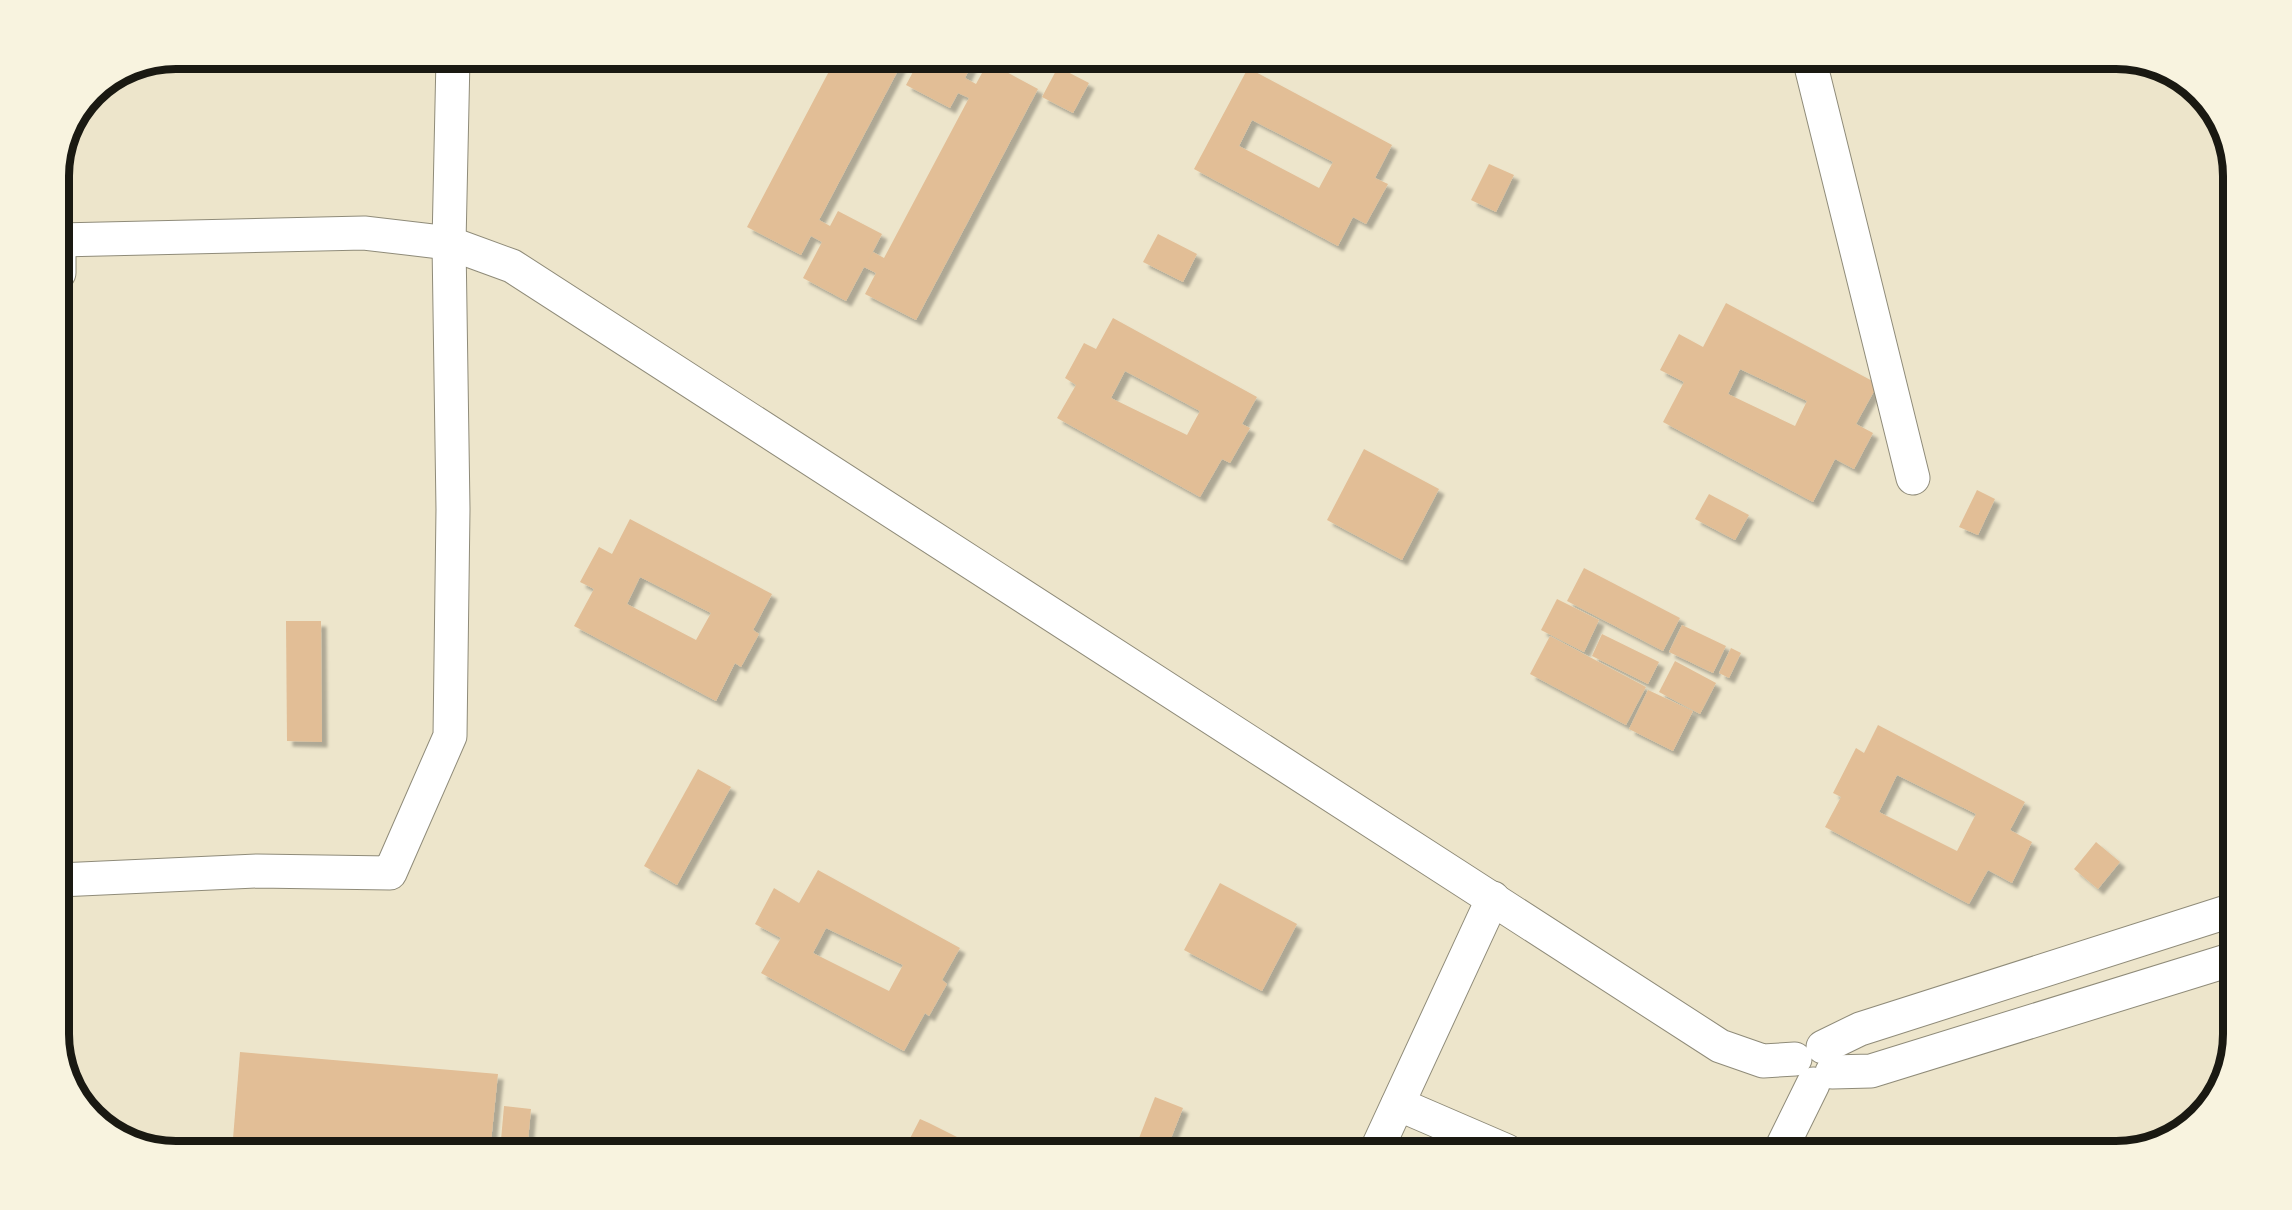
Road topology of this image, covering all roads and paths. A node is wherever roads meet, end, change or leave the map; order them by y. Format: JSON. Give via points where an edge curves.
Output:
{"nodes":[{"id":1,"x":453,"y":69,"type":"edge"},
{"id":2,"x":1812,"y":69,"type":"edge"},
{"id":3,"x":69,"y":240,"type":"edge"},
{"id":4,"x":449,"y":243,"type":"junction"},
{"id":5,"x":1913,"y":478,"type":"dead end"},
{"id":6,"x":69,"y":880,"type":"edge"},
{"id":7,"x":1493,"y":898,"type":"junction"},
{"id":8,"x":2223,"y":913,"type":"edge"},
{"id":9,"x":2223,"y":962,"type":"edge"},
{"id":10,"x":1816,"y":1066,"type":"junction"},
{"id":11,"x":1398,"y":1104,"type":"junction"},
{"id":12,"x":1381,"y":1141,"type":"edge"},
{"id":13,"x":1482,"y":1141,"type":"edge"},
{"id":14,"x":1785,"y":1141,"type":"edge"}],
"edges":[{"from":1,"to":4,"type":"street"},
{"from":2,"to":5,"type":"street"},
{"from":3,"to":4,"type":"street","via":[[364,233]]},
{"from":4,"to":6,"type":"street","via":[[453,509],[450,736],[390,873],[257,872]]},
{"from":4,"to":7,"type":"street","via":[[512,266]]},
{"from":7,"to":10,"type":"street","via":[[1720,1046],[1763,1061]]},
{"from":7,"to":11,"type":"street"},
{"from":8,"to":10,"type":"street","via":[[1860,1029]]},
{"from":9,"to":10,"type":"street","via":[[1871,1071]]},
{"from":10,"to":14,"type":"street"},
{"from":11,"to":12,"type":"street"},
{"from":11,"to":13,"type":"street"}]}
